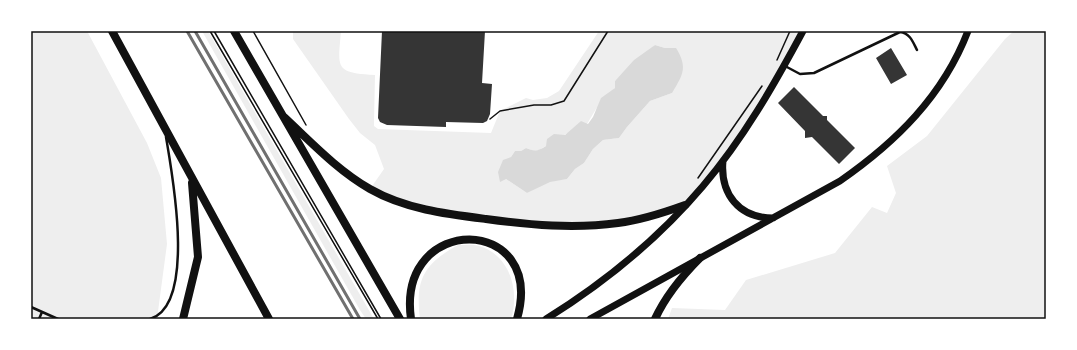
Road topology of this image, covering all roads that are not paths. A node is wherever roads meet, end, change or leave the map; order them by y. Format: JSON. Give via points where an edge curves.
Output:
{"nodes":[{"id":1,"x":112,"y":31,"type":"edge"},
{"id":2,"x":234,"y":31,"type":"edge"},
{"id":3,"x":803,"y":31,"type":"edge"},
{"id":4,"x":968,"y":31,"type":"edge"},
{"id":5,"x":917,"y":50,"type":"dead end"},
{"id":6,"x":785,"y":66,"type":"junction"},
{"id":7,"x":284,"y":117,"type":"junction"},
{"id":8,"x":165,"y":127,"type":"junction"},
{"id":9,"x":723,"y":161,"type":"junction"},
{"id":10,"x":192,"y":178,"type":"junction"},
{"id":11,"x":686,"y":205,"type":"junction"},
{"id":12,"x":775,"y":218,"type":"junction"},
{"id":13,"x":700,"y":258,"type":"junction"},
{"id":14,"x":31,"y":307,"type":"edge"},
{"id":15,"x":42,"y":312,"type":"junction"},
{"id":16,"x":157,"y":318,"type":"edge"},
{"id":17,"x":39,"y":319,"type":"edge"},
{"id":18,"x":58,"y":319,"type":"edge"},
{"id":19,"x":150,"y":319,"type":"edge"},
{"id":20,"x":183,"y":319,"type":"edge"},
{"id":21,"x":268,"y":319,"type":"edge"},
{"id":22,"x":400,"y":319,"type":"edge"},
{"id":23,"x":412,"y":319,"type":"edge"},
{"id":24,"x":517,"y":319,"type":"edge"},
{"id":25,"x":546,"y":319,"type":"edge"},
{"id":26,"x":590,"y":319,"type":"edge"},
{"id":27,"x":655,"y":319,"type":"edge"}],
"edges":[{"from":1,"to":8,"type":"highway"},
{"from":2,"to":7,"type":"highway"},
{"from":3,"to":6,"type":"main road"},
{"from":4,"to":12,"type":"main road","via":[[946,76],[925,107],[902,132],[872,159],[840,181]]},
{"from":5,"to":6,"type":"lane","via":[[910,36],[900,32],[814,73],[800,74]]},
{"from":6,"to":9,"type":"main road"},
{"from":7,"to":11,"type":"highway","via":[[349,176],[409,206],[543,226],[581,226],[656,216]]},
{"from":7,"to":22,"type":"highway"},
{"from":8,"to":10,"type":"highway"},
{"from":8,"to":16,"type":"lane","via":[[174,186],[178,259],[172,294]]},
{"from":9,"to":11,"type":"main road"},
{"from":9,"to":12,"type":"main road","via":[[724,183],[734,203],[753,215]]},
{"from":10,"to":20,"type":"highway","via":[[198,257]]},
{"from":10,"to":21,"type":"highway"},
{"from":11,"to":25,"type":"main road","via":[[643,247],[603,280]]},
{"from":12,"to":13,"type":"main road"},
{"from":13,"to":26,"type":"main road"},
{"from":13,"to":27,"type":"highway","via":[[670,290]]},
{"from":14,"to":15,"type":"lane"},
{"from":15,"to":17,"type":"lane"},
{"from":15,"to":18,"type":"lane"},
{"from":16,"to":19,"type":"lane"},
{"from":23,"to":24,"type":"highway","via":[[411,297],[414,280],[422,264],[444,245],[470,238],[486,241],[498,247],[508,255],[515,267],[521,280],[522,294]]}]}
